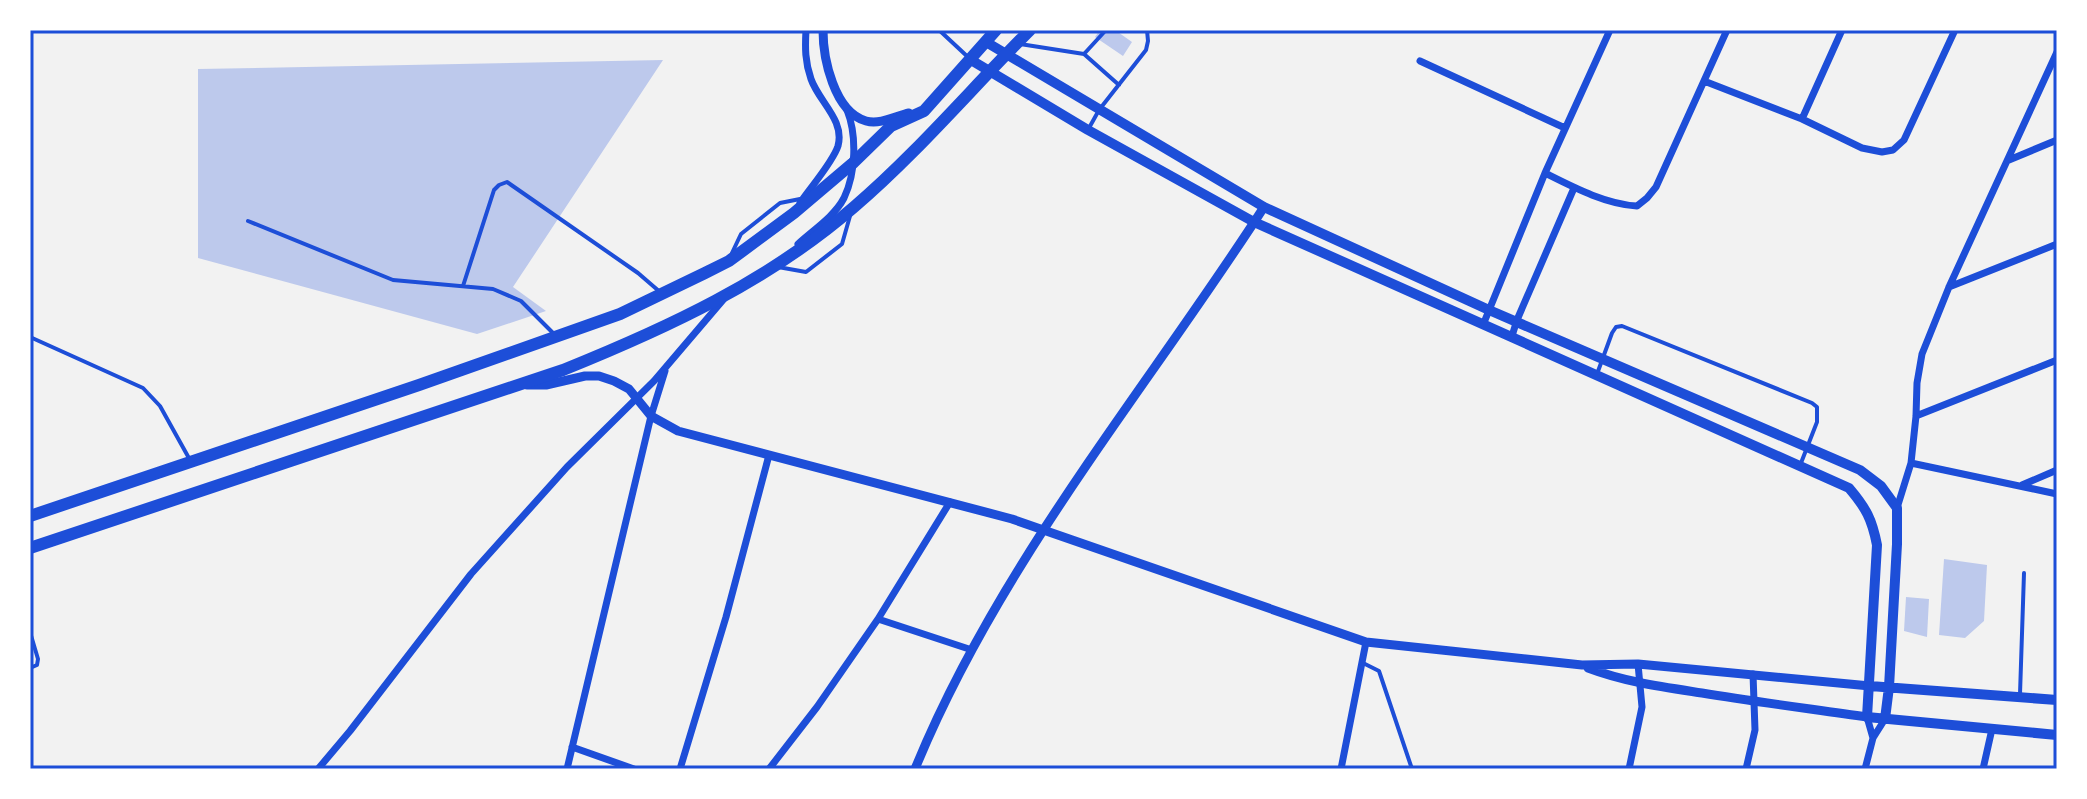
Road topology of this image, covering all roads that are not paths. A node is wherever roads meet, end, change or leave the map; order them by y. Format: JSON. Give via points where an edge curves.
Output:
{"nodes":[{"id":1,"x":806,"y":30,"type":"edge"},
{"id":2,"x":823,"y":30,"type":"edge"},
{"id":3,"x":939,"y":30,"type":"edge"},
{"id":4,"x":996,"y":30,"type":"edge"},
{"id":5,"x":1030,"y":30,"type":"edge"},
{"id":6,"x":1106,"y":30,"type":"edge"},
{"id":7,"x":1147,"y":30,"type":"edge"},
{"id":8,"x":1596,"y":30,"type":"edge"},
{"id":9,"x":1727,"y":30,"type":"edge"},
{"id":10,"x":1842,"y":30,"type":"edge"},
{"id":11,"x":1955,"y":30,"type":"edge"},
{"id":12,"x":1608,"y":33,"type":"edge"},
{"id":13,"x":986,"y":42,"type":"junction"},
{"id":14,"x":1017,"y":43,"type":"junction"},
{"id":15,"x":2057,"y":52,"type":"edge"},
{"id":16,"x":1084,"y":54,"type":"junction"},
{"id":17,"x":1005,"y":55,"type":"junction"},
{"id":18,"x":971,"y":60,"type":"junction"},
{"id":19,"x":1420,"y":61,"type":"dead end"},
{"id":20,"x":989,"y":72,"type":"junction"},
{"id":21,"x":1704,"y":81,"type":"junction"},
{"id":22,"x":1119,"y":85,"type":"junction"},
{"id":23,"x":928,"y":107,"type":"junction"},
{"id":24,"x":847,"y":109,"type":"junction"},
{"id":25,"x":1099,"y":110,"type":"junction"},
{"id":26,"x":1802,"y":119,"type":"junction"},
{"id":27,"x":1565,"y":128,"type":"junction"},
{"id":28,"x":1088,"y":130,"type":"junction"},
{"id":29,"x":2057,"y":140,"type":"edge"},
{"id":30,"x":2009,"y":160,"type":"junction"},
{"id":31,"x":853,"y":163,"type":"junction"},
{"id":32,"x":1545,"y":173,"type":"junction"},
{"id":33,"x":1574,"y":188,"type":"junction"},
{"id":34,"x":808,"y":198,"type":"junction"},
{"id":35,"x":1264,"y":207,"type":"junction"},
{"id":36,"x":852,"y":210,"type":"junction"},
{"id":37,"x":248,"y":221,"type":"dead end"},
{"id":38,"x":1254,"y":222,"type":"junction"},
{"id":39,"x":2057,"y":244,"type":"edge"},
{"id":40,"x":729,"y":261,"type":"junction"},
{"id":41,"x":773,"y":268,"type":"junction"},
{"id":42,"x":463,"y":286,"type":"junction"},
{"id":43,"x":1949,"y":287,"type":"junction"},
{"id":44,"x":662,"y":294,"type":"junction"},
{"id":45,"x":727,"y":295,"type":"junction"},
{"id":46,"x":1489,"y":310,"type":"junction"},
{"id":47,"x":1517,"y":320,"type":"junction"},
{"id":48,"x":1483,"y":325,"type":"junction"},
{"id":49,"x":1512,"y":336,"type":"junction"},
{"id":50,"x":30,"y":337,"type":"edge"},
{"id":51,"x":556,"y":337,"type":"junction"},
{"id":52,"x":1602,"y":357,"type":"junction"},
{"id":53,"x":2057,"y":360,"type":"edge"},
{"id":54,"x":667,"y":365,"type":"junction"},
{"id":55,"x":1596,"y":374,"type":"junction"},
{"id":56,"x":516,"y":385,"type":"junction"},
{"id":57,"x":637,"y":398,"type":"junction"},
{"id":58,"x":652,"y":414,"type":"junction"},
{"id":59,"x":1916,"y":416,"type":"junction"},
{"id":60,"x":1807,"y":446,"type":"junction"},
{"id":61,"x":769,"y":455,"type":"junction"},
{"id":62,"x":191,"y":462,"type":"junction"},
{"id":63,"x":1911,"y":463,"type":"junction"},
{"id":64,"x":1800,"y":465,"type":"junction"},
{"id":65,"x":2057,"y":470,"type":"edge"},
{"id":66,"x":2021,"y":485,"type":"junction"},
{"id":67,"x":2057,"y":494,"type":"edge"},
{"id":68,"x":950,"y":502,"type":"junction"},
{"id":69,"x":1897,"y":508,"type":"junction"},
{"id":70,"x":30,"y":516,"type":"edge"},
{"id":71,"x":1043,"y":531,"type":"junction"},
{"id":72,"x":30,"y":548,"type":"edge"},
{"id":73,"x":2024,"y":573,"type":"dead end"},
{"id":74,"x":878,"y":619,"type":"junction"},
{"id":75,"x":30,"y":632,"type":"edge"},
{"id":76,"x":1366,"y":642,"type":"junction"},
{"id":77,"x":972,"y":650,"type":"junction"},
{"id":78,"x":1361,"y":663,"type":"junction"},
{"id":79,"x":1638,"y":664,"type":"junction"},
{"id":80,"x":1582,"y":665,"type":"junction"},
{"id":81,"x":30,"y":668,"type":"edge"},
{"id":82,"x":1753,"y":674,"type":"junction"},
{"id":83,"x":1640,"y":683,"type":"junction"},
{"id":84,"x":1870,"y":686,"type":"junction"},
{"id":85,"x":1889,"y":687,"type":"junction"},
{"id":86,"x":2020,"y":697,"type":"junction"},
{"id":87,"x":2057,"y":700,"type":"edge"},
{"id":88,"x":1754,"y":702,"type":"junction"},
{"id":89,"x":1867,"y":717,"type":"junction"},
{"id":90,"x":1885,"y":719,"type":"junction"},
{"id":91,"x":1992,"y":729,"type":"junction"},
{"id":92,"x":2057,"y":735,"type":"edge"},
{"id":93,"x":1873,"y":738,"type":"junction"},
{"id":94,"x":572,"y":747,"type":"junction"},
{"id":95,"x":318,"y":769,"type":"edge"},
{"id":96,"x":567,"y":769,"type":"edge"},
{"id":97,"x":634,"y":769,"type":"edge"},
{"id":98,"x":680,"y":769,"type":"edge"},
{"id":99,"x":769,"y":769,"type":"edge"},
{"id":100,"x":915,"y":769,"type":"edge"},
{"id":101,"x":1341,"y":769,"type":"edge"},
{"id":102,"x":1412,"y":769,"type":"edge"},
{"id":103,"x":1629,"y":769,"type":"edge"},
{"id":104,"x":1746,"y":769,"type":"edge"},
{"id":105,"x":1865,"y":769,"type":"edge"},
{"id":106,"x":1983,"y":769,"type":"edge"}],
"edges":[{"from":1,"to":34,"type":"street","via":[[805,58],[812,82],[840,135]]},
{"from":2,"to":24,"type":"street","via":[[828,70]]},
{"from":3,"to":18,"type":"lane"},
{"from":4,"to":13,"type":"main road"},
{"from":5,"to":14,"type":"main road"},
{"from":6,"to":16,"type":"lane"},
{"from":7,"to":22,"type":"lane","via":[[1146,50]]},
{"from":8,"to":12,"type":"street"},
{"from":9,"to":21,"type":"street"},
{"from":10,"to":26,"type":"street"},
{"from":11,"to":26,"type":"street","via":[[1904,140],[1893,150],[1862,148]]},
{"from":12,"to":27,"type":"street"},
{"from":13,"to":17,"type":"main road"},
{"from":13,"to":18,"type":"main road"},
{"from":14,"to":16,"type":"lane"},
{"from":14,"to":17,"type":"main road"},
{"from":15,"to":30,"type":"street"},
{"from":16,"to":22,"type":"lane"},
{"from":17,"to":20,"type":"main road"},
{"from":17,"to":25,"type":"main road"},
{"from":18,"to":20,"type":"main road"},
{"from":18,"to":23,"type":"main road"},
{"from":19,"to":27,"type":"street"},
{"from":20,"to":28,"type":"main road"},
{"from":20,"to":36,"type":"main road"},
{"from":21,"to":26,"type":"street"},
{"from":21,"to":33,"type":"street","via":[[1647,198],[1637,206],[1624,205]]},
{"from":22,"to":25,"type":"lane"},
{"from":23,"to":24,"type":"street","via":[[868,122]]},
{"from":23,"to":31,"type":"main road","via":[[891,126]]},
{"from":24,"to":31,"type":"street","via":[[854,134]]},
{"from":25,"to":28,"type":"lane"},
{"from":25,"to":35,"type":"main road"},
{"from":27,"to":32,"type":"street"},
{"from":28,"to":38,"type":"main road"},
{"from":29,"to":30,"type":"street"},
{"from":30,"to":43,"type":"street"},
{"from":31,"to":34,"type":"main road"},
{"from":31,"to":41,"type":"street","via":[[843,199]]},
{"from":32,"to":33,"type":"street"},
{"from":32,"to":46,"type":"street"},
{"from":33,"to":47,"type":"street"},
{"from":34,"to":40,"type":"main road"},
{"from":34,"to":40,"type":"lane","via":[[780,203],[741,234]]},
{"from":35,"to":38,"type":"street"},
{"from":35,"to":46,"type":"main road"},
{"from":36,"to":41,"type":"main road"},
{"from":36,"to":41,"type":"lane","via":[[842,244],[806,272]]},
{"from":37,"to":42,"type":"lane","via":[[393,280]]},
{"from":38,"to":48,"type":"main road"},
{"from":38,"to":71,"type":"street"},
{"from":39,"to":43,"type":"street"},
{"from":40,"to":44,"type":"main road"},
{"from":41,"to":45,"type":"main road"},
{"from":42,"to":44,"type":"lane","via":[[494,190],[507,182]]},
{"from":42,"to":51,"type":"lane","via":[[493,289],[521,301]]},
{"from":43,"to":59,"type":"street","via":[[1922,354]]},
{"from":44,"to":51,"type":"main road"},
{"from":45,"to":54,"type":"street"},
{"from":45,"to":56,"type":"main road","via":[[640,339]]},
{"from":46,"to":47,"type":"main road"},
{"from":46,"to":48,"type":"street"},
{"from":47,"to":49,"type":"street"},
{"from":47,"to":52,"type":"main road"},
{"from":48,"to":49,"type":"main road"},
{"from":49,"to":55,"type":"main road"},
{"from":50,"to":62,"type":"lane","via":[[143,388],[160,406]]},
{"from":51,"to":62,"type":"main road"},
{"from":52,"to":55,"type":"lane"},
{"from":52,"to":60,"type":"main road"},
{"from":52,"to":60,"type":"lane","via":[[1616,327],[1630,328],[1812,403],[1818,414]]},
{"from":53,"to":59,"type":"street"},
{"from":54,"to":57,"type":"street"},
{"from":54,"to":58,"type":"street"},
{"from":55,"to":64,"type":"main road"},
{"from":56,"to":57,"type":"street","via":[[599,376]]},
{"from":56,"to":72,"type":"main road"},
{"from":57,"to":58,"type":"street"},
{"from":57,"to":95,"type":"street","via":[[471,574]]},
{"from":58,"to":61,"type":"street","via":[[678,431]]},
{"from":58,"to":94,"type":"street"},
{"from":59,"to":63,"type":"street"},
{"from":60,"to":64,"type":"lane"},
{"from":60,"to":69,"type":"main road","via":[[1860,470]]},
{"from":61,"to":68,"type":"street"},
{"from":61,"to":98,"type":"street"},
{"from":62,"to":70,"type":"main road"},
{"from":63,"to":66,"type":"street"},
{"from":63,"to":69,"type":"street"},
{"from":64,"to":84,"type":"main road","via":[[1849,488],[1872,520],[1877,545]]},
{"from":65,"to":66,"type":"street"},
{"from":66,"to":67,"type":"street"},
{"from":68,"to":71,"type":"street"},
{"from":68,"to":74,"type":"street"},
{"from":69,"to":85,"type":"main road"},
{"from":71,"to":76,"type":"street"},
{"from":71,"to":77,"type":"street"},
{"from":73,"to":86,"type":"lane"},
{"from":74,"to":77,"type":"street"},
{"from":74,"to":99,"type":"street"},
{"from":75,"to":81,"type":"lane","via":[[38,659]]},
{"from":76,"to":78,"type":"street"},
{"from":76,"to":80,"type":"street"},
{"from":77,"to":100,"type":"street"},
{"from":78,"to":101,"type":"street"},
{"from":78,"to":102,"type":"lane","via":[[1379,671]]},
{"from":79,"to":80,"type":"street"},
{"from":79,"to":82,"type":"street"},
{"from":79,"to":83,"type":"street"},
{"from":80,"to":83,"type":"street"},
{"from":82,"to":84,"type":"street"},
{"from":82,"to":88,"type":"street"},
{"from":83,"to":88,"type":"street"},
{"from":83,"to":103,"type":"street","via":[[1642,707]]},
{"from":84,"to":85,"type":"main road"},
{"from":84,"to":89,"type":"main road"},
{"from":85,"to":86,"type":"main road"},
{"from":85,"to":90,"type":"main road"},
{"from":86,"to":87,"type":"main road"},
{"from":88,"to":89,"type":"street"},
{"from":88,"to":104,"type":"street","via":[[1755,730]]},
{"from":89,"to":90,"type":"main road"},
{"from":89,"to":93,"type":"street"},
{"from":90,"to":91,"type":"main road"},
{"from":90,"to":93,"type":"street"},
{"from":91,"to":92,"type":"main road"},
{"from":91,"to":106,"type":"street"},
{"from":93,"to":105,"type":"street"},
{"from":94,"to":96,"type":"street"},
{"from":94,"to":97,"type":"street"}]}
